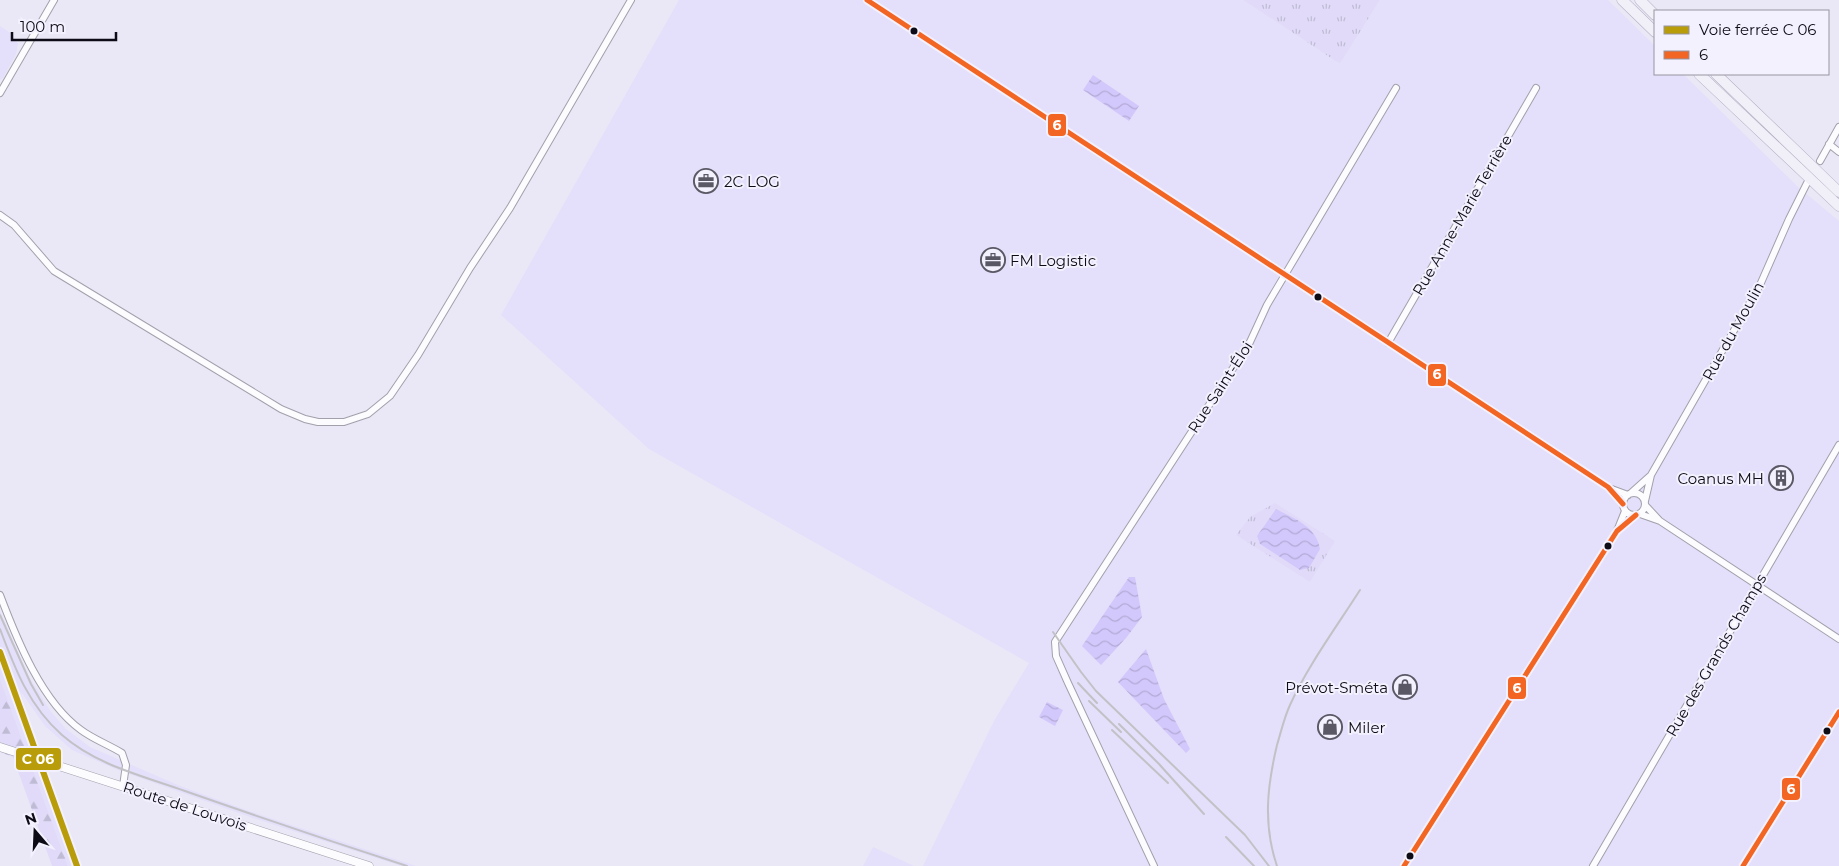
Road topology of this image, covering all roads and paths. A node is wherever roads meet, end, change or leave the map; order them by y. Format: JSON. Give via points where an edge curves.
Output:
{"nodes":[{"id":1,"x":54,"y":0,"type":"edge"},
{"id":2,"x":630,"y":0,"type":"edge"},
{"id":3,"x":867,"y":0,"type":"edge"},
{"id":4,"x":1622,"y":0,"type":"edge"},
{"id":5,"x":1640,"y":0,"type":"edge"},
{"id":6,"x":1654,"y":14,"type":"edge"},
{"id":7,"x":1654,"y":31,"type":"edge"},
{"id":8,"x":1700,"y":75,"type":"edge"},
{"id":9,"x":1717,"y":75,"type":"edge"},
{"id":10,"x":1396,"y":88,"type":"dead end"},
{"id":11,"x":1536,"y":88,"type":"dead end"},
{"id":12,"x":0,"y":93,"type":"edge"},
{"id":13,"x":1747,"y":103,"type":"junction"},
{"id":14,"x":1839,"y":127,"type":"edge"},
{"id":15,"x":1830,"y":144,"type":"junction"},
{"id":16,"x":1839,"y":152,"type":"edge"},
{"id":17,"x":1820,"y":161,"type":"dead end"},
{"id":18,"x":1807,"y":183,"type":"dead end"},
{"id":19,"x":1839,"y":184,"type":"edge"},
{"id":20,"x":1839,"y":192,"type":"edge"},
{"id":21,"x":1839,"y":206,"type":"edge"},
{"id":22,"x":0,"y":215,"type":"edge"},
{"id":23,"x":1286,"y":276,"type":"junction"},
{"id":24,"x":1388,"y":343,"type":"junction"},
{"id":25,"x":1839,"y":444,"type":"edge"},
{"id":26,"x":1651,"y":475,"type":"junction"},
{"id":27,"x":1608,"y":487,"type":"junction"},
{"id":28,"x":1629,"y":494,"type":"junction"},
{"id":29,"x":1645,"y":503,"type":"junction"},
{"id":30,"x":1624,"y":508,"type":"junction"},
{"id":31,"x":1638,"y":515,"type":"junction"},
{"id":32,"x":1660,"y":521,"type":"junction"},
{"id":33,"x":1616,"y":531,"type":"junction"},
{"id":34,"x":1757,"y":586,"type":"junction"},
{"id":35,"x":0,"y":595,"type":"edge"},
{"id":36,"x":1839,"y":639,"type":"edge"},
{"id":37,"x":1839,"y":712,"type":"edge"},
{"id":38,"x":0,"y":747,"type":"edge"},
{"id":39,"x":123,"y":786,"type":"junction"},
{"id":40,"x":369,"y":866,"type":"edge"},
{"id":41,"x":1154,"y":866,"type":"edge"},
{"id":42,"x":1404,"y":866,"type":"edge"},
{"id":43,"x":1593,"y":866,"type":"edge"},
{"id":44,"x":1743,"y":866,"type":"edge"}],
"edges":[{"from":1,"to":12,"type":"street"},
{"from":2,"to":22,"type":"street","via":[[510,208],[397,387],[376,409],[354,420],[318,422],[281,409],[54,271],[14,225]]},
{"from":3,"to":23,"type":"street"},
{"from":4,"to":7,"type":"main road"},
{"from":5,"to":6,"type":"main road"},
{"from":8,"to":21,"type":"main road"},
{"from":9,"to":13,"type":"main road"},
{"from":10,"to":23,"type":"street","name":"Rue Saint-Éloi"},
{"from":11,"to":24,"type":"street","name":"Rue Anne-Marie Terrière"},
{"from":13,"to":19,"type":"main road"},
{"from":13,"to":20,"type":"main road"},
{"from":14,"to":15,"type":"street"},
{"from":15,"to":16,"type":"street"},
{"from":15,"to":17,"type":"street"},
{"from":18,"to":26,"type":"street","name":"Rue du Moulin","via":[[1760,285]]},
{"from":23,"to":24,"type":"street"},
{"from":23,"to":41,"type":"street","name":"Rue Saint-Éloi","via":[[1267,305],[1250,342],[1055,642],[1054,651],[1068,683]]},
{"from":24,"to":27,"type":"street"},
{"from":25,"to":34,"type":"street","name":"Rue des Grands Champs"},
{"from":26,"to":28,"type":"street","name":"Rue du Moulin"},
{"from":26,"to":29,"type":"street","name":"Rue du Moulin"},
{"from":27,"to":28,"type":"street"},
{"from":27,"to":30,"type":"street"},
{"from":28,"to":29,"type":"street","via":[[1641,495]]},
{"from":28,"to":30,"type":"street","via":[[1625,497]]},
{"from":29,"to":31,"type":"street","via":[[1645,508]]},
{"from":29,"to":32,"type":"street"},
{"from":30,"to":31,"type":"street","via":[[1628,514]]},
{"from":30,"to":33,"type":"street"},
{"from":31,"to":32,"type":"street"},
{"from":31,"to":33,"type":"street"},
{"from":32,"to":34,"type":"street"},
{"from":33,"to":42,"type":"street"},
{"from":34,"to":36,"type":"street"},
{"from":34,"to":43,"type":"street","name":"Rue des Grands Champs"},
{"from":35,"to":39,"type":"street","via":[[38,680],[54,705],[82,731],[122,753],[126,765]]},
{"from":37,"to":44,"type":"street"},
{"from":38,"to":39,"type":"street","name":"Route de Louvois"},
{"from":39,"to":40,"type":"street","name":"Route de Louvois"}]}
